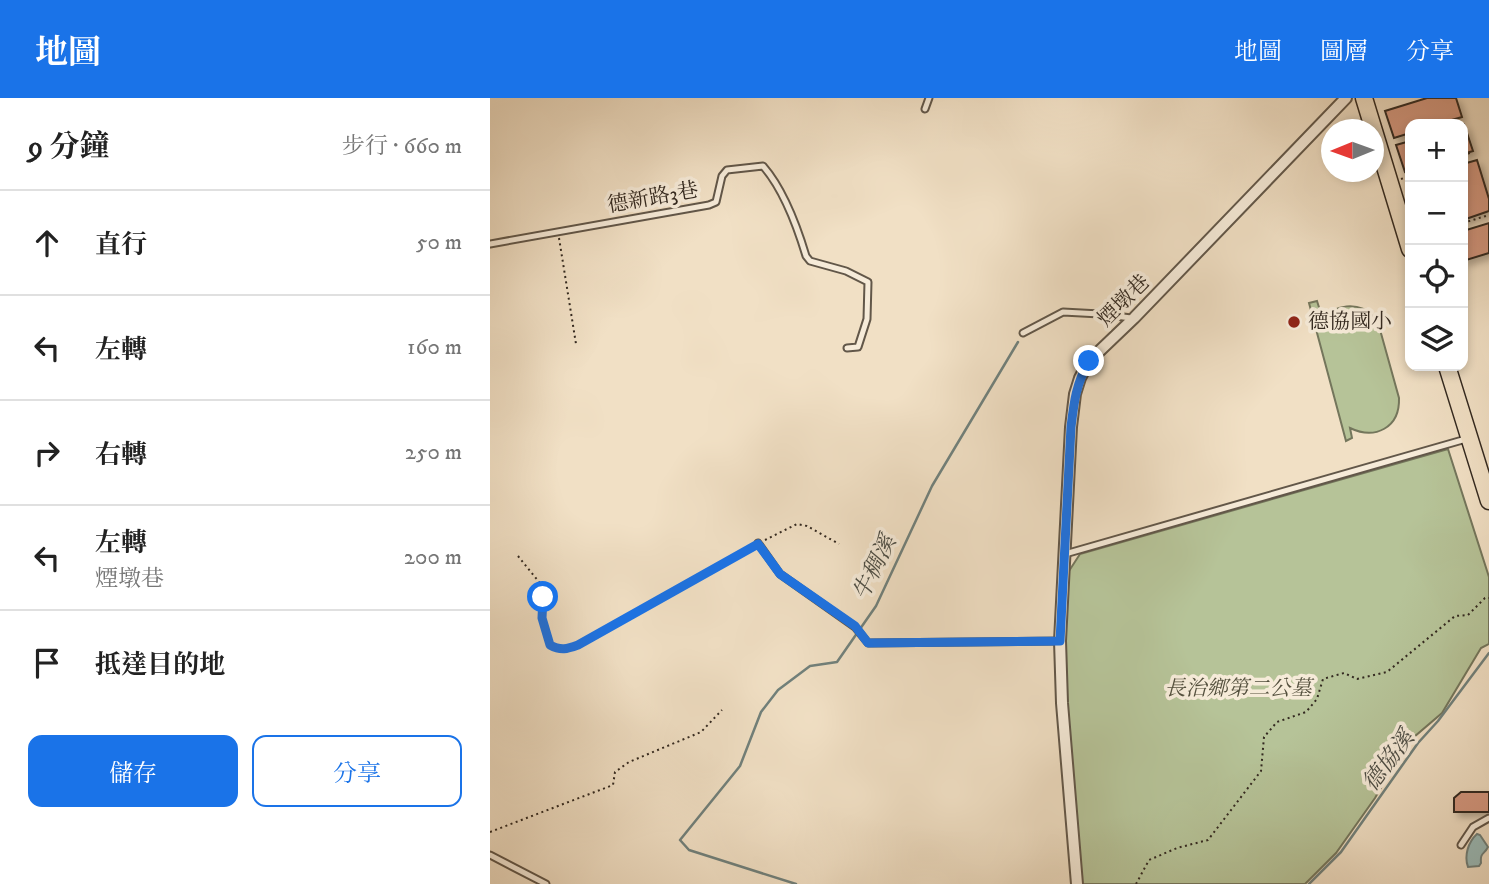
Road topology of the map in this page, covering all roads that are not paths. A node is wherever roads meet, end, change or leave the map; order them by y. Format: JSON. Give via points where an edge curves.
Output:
{"nodes":[{"id":1,"x":929,"y":98,"type":"edge"},
{"id":2,"x":1346,"y":98,"type":"edge"},
{"id":3,"x":1364,"y":98,"type":"edge"},
{"id":4,"x":925,"y":109,"type":"dead end"},
{"id":5,"x":490,"y":244,"type":"edge"},
{"id":6,"x":1409,"y":245,"type":"edge"},
{"id":7,"x":1134,"y":318,"type":"junction"},
{"id":8,"x":1023,"y":333,"type":"dead end"},
{"id":9,"x":847,"y":348,"type":"dead end"},
{"id":10,"x":1449,"y":371,"type":"edge"},
{"id":11,"x":1469,"y":438,"type":"junction"},
{"id":12,"x":1489,"y":501,"type":"edge"},
{"id":13,"x":758,"y":544,"type":"road end"},
{"id":14,"x":1064,"y":555,"type":"junction"},
{"id":15,"x":1060,"y":641,"type":"junction"},
{"id":16,"x":1489,"y":818,"type":"edge"},
{"id":17,"x":1461,"y":845,"type":"dead end"},
{"id":18,"x":490,"y":855,"type":"edge"},
{"id":19,"x":546,"y":884,"type":"edge"},
{"id":20,"x":1077,"y":884,"type":"edge"}],
"edges":[{"from":1,"to":4,"type":"lane"},
{"from":2,"to":7,"type":"street","name":"煙墩巷"},
{"from":3,"to":6,"type":"main road"},
{"from":5,"to":9,"type":"lane","name":"德新路3巷","via":[[709,205],[716,202],[727,170],[763,166],[791,213],[810,261],[868,282],[867,319],[858,347]]},
{"from":7,"to":8,"type":"lane","via":[[1063,313]]},
{"from":7,"to":14,"type":"street","name":"煙墩巷","via":[[1089,361],[1075,394]]},
{"from":10,"to":11,"type":"main road"},
{"from":11,"to":12,"type":"main road"},
{"from":11,"to":14,"type":"lane"},
{"from":13,"to":15,"type":"lane","via":[[780,574],[855,626],[868,643]]},
{"from":14,"to":15,"type":"street","name":"煙墩巷"},
{"from":15,"to":20,"type":"street","name":"煙墩巷"},
{"from":16,"to":17,"type":"lane","via":[[1473,827]]},
{"from":18,"to":19,"type":"lane"}]}
